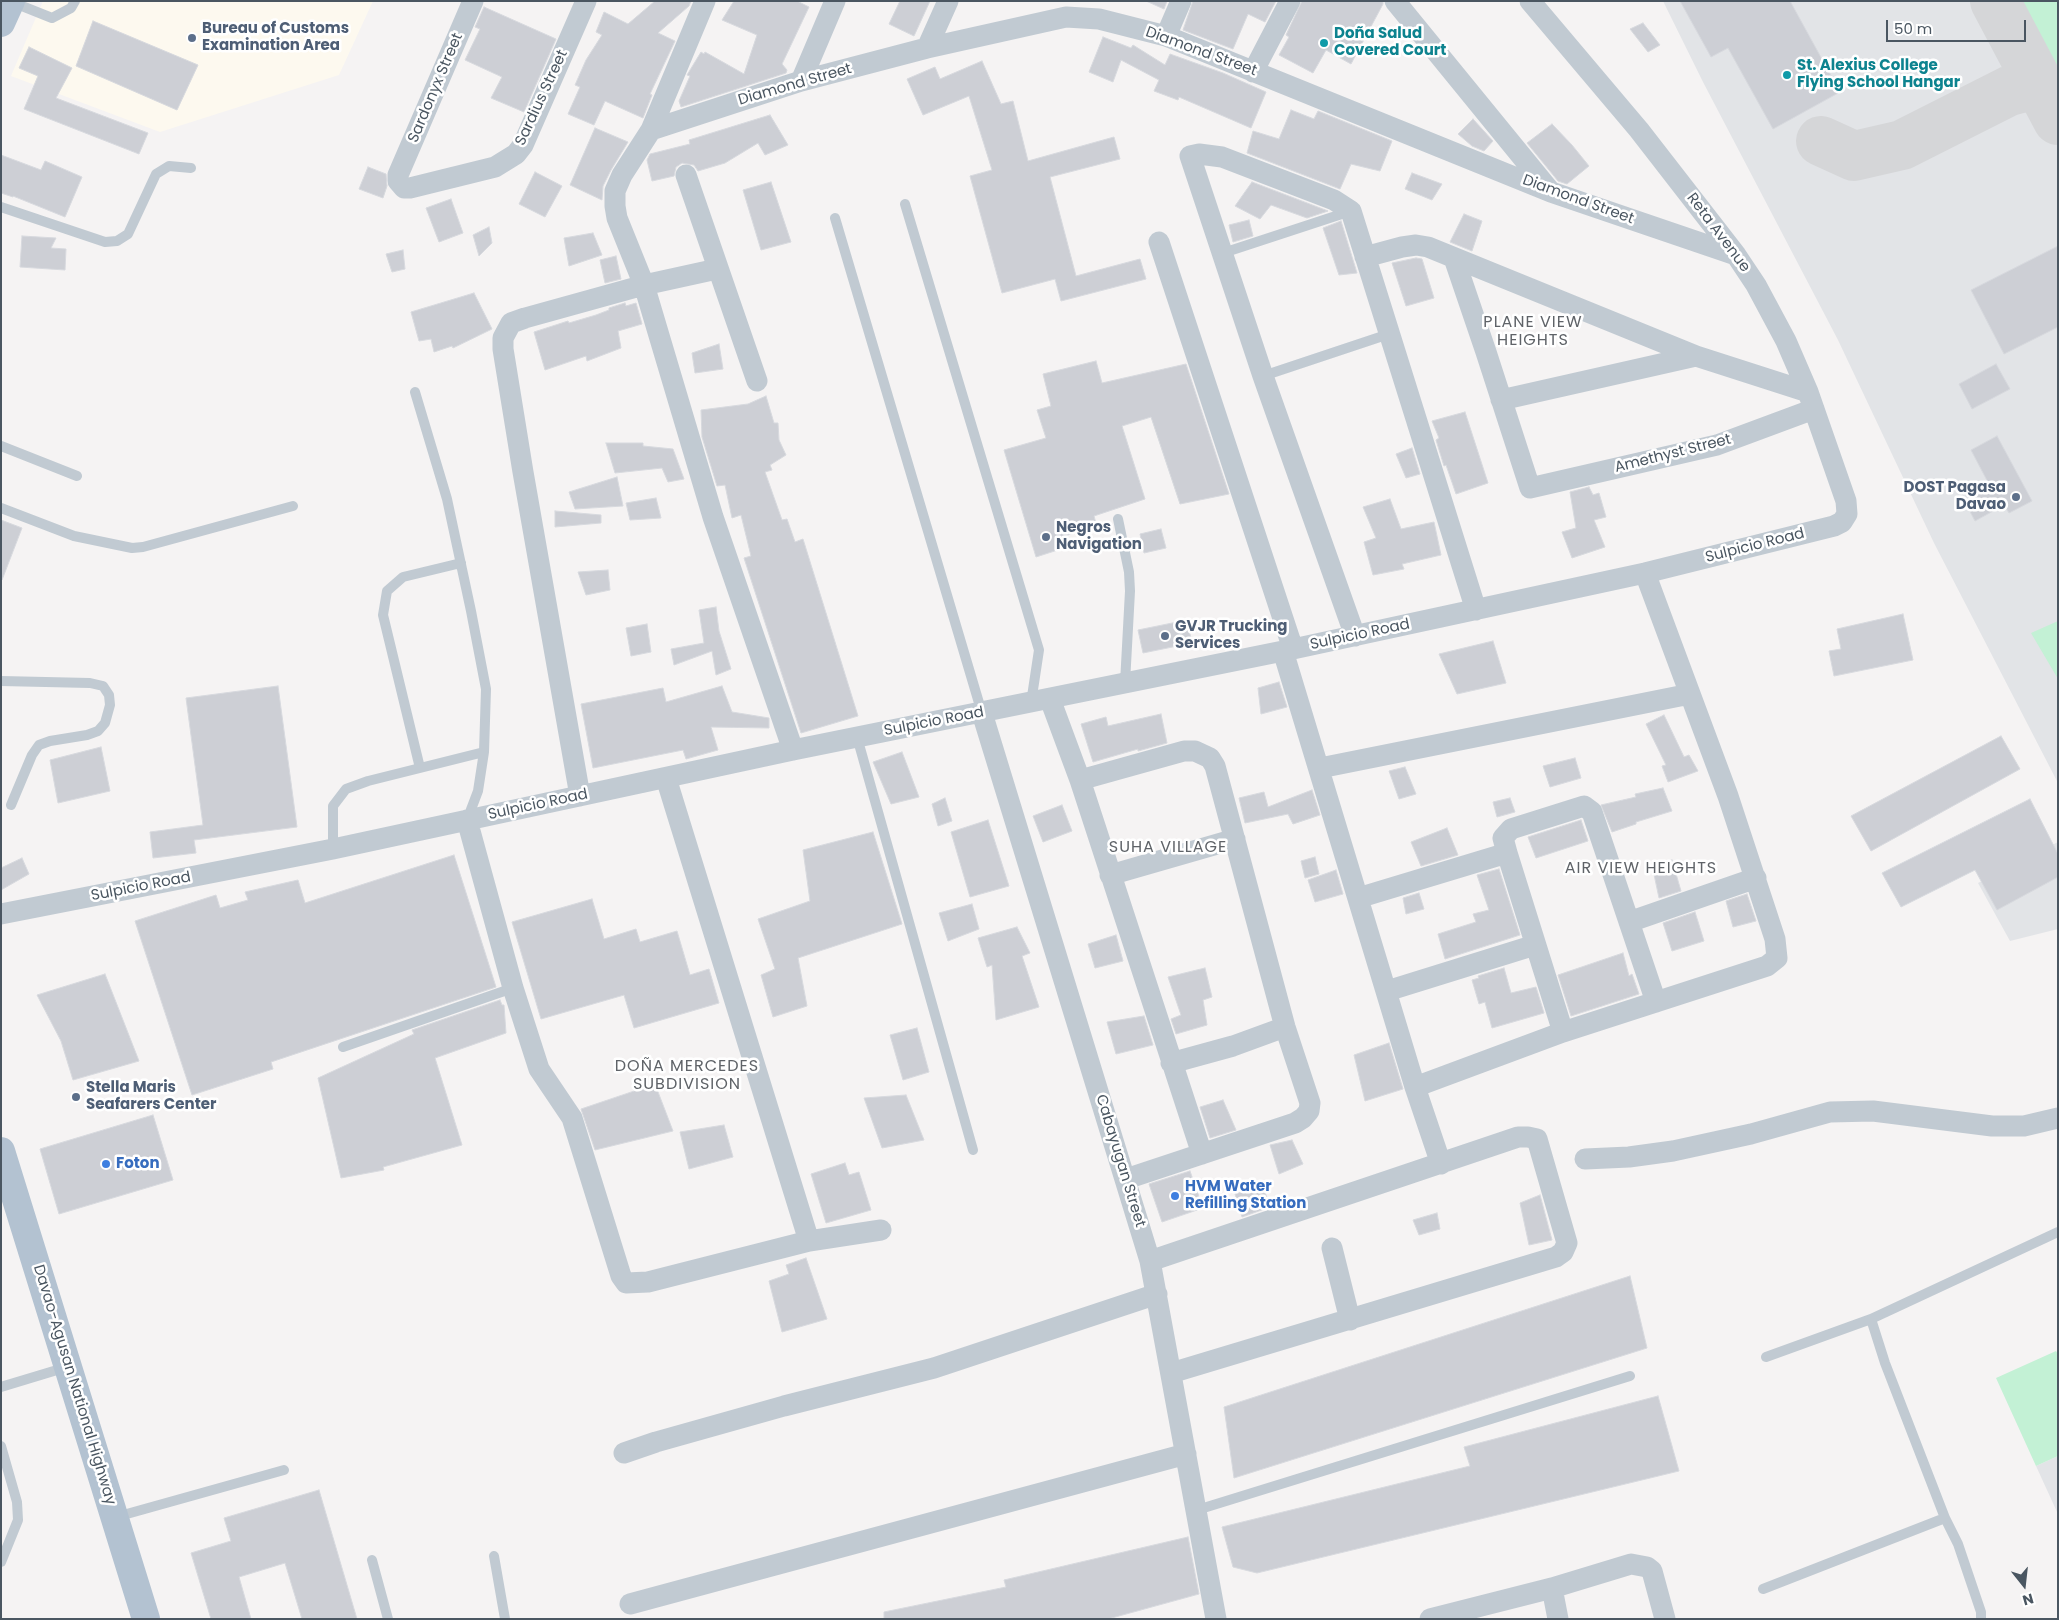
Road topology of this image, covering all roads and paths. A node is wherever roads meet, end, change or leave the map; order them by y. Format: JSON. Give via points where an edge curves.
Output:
{"nodes":[{"id":1,"x":75,"y":1,"type":"edge"},
{"id":2,"x":473,"y":1,"type":"edge"},
{"id":3,"x":586,"y":1,"type":"edge"},
{"id":4,"x":705,"y":1,"type":"edge"},
{"id":5,"x":835,"y":1,"type":"edge"},
{"id":6,"x":948,"y":1,"type":"edge"},
{"id":7,"x":1181,"y":1,"type":"edge"},
{"id":8,"x":1290,"y":1,"type":"edge"},
{"id":9,"x":1395,"y":1,"type":"edge"},
{"id":10,"x":1530,"y":1,"type":"edge"},
{"id":11,"x":10,"y":2,"type":"edge"},
{"id":12,"x":1069,"y":9,"type":"edge"},
{"id":13,"x":1,"y":23,"type":"edge"},
{"id":14,"x":1166,"y":36,"type":"junction"},
{"id":15,"x":927,"y":48,"type":"junction"},
{"id":16,"x":1253,"y":72,"type":"junction"},
{"id":17,"x":801,"y":81,"type":"junction"},
{"id":18,"x":651,"y":130,"type":"junction"},
{"id":19,"x":191,"y":168,"type":"dead end"},
{"id":20,"x":398,"y":175,"type":"joint"},
{"id":21,"x":686,"y":175,"type":"dead end"},
{"id":22,"x":1551,"y":192,"type":"junction"},
{"id":23,"x":905,"y":204,"type":"dead end"},
{"id":24,"x":1,"y":206,"type":"edge"},
{"id":25,"x":1351,"y":211,"type":"junction"},
{"id":26,"x":835,"y":218,"type":"dead end"},
{"id":27,"x":1159,"y":242,"type":"dead end"},
{"id":28,"x":1223,"y":253,"type":"junction"},
{"id":29,"x":1736,"y":255,"type":"junction"},
{"id":30,"x":1365,"y":257,"type":"junction"},
{"id":31,"x":1454,"y":258,"type":"junction"},
{"id":32,"x":717,"y":269,"type":"junction"},
{"id":33,"x":644,"y":285,"type":"junction"},
{"id":34,"x":1390,"y":334,"type":"junction"},
{"id":35,"x":1696,"y":356,"type":"junction"},
{"id":36,"x":1263,"y":376,"type":"junction"},
{"id":37,"x":757,"y":381,"type":"dead end"},
{"id":38,"x":415,"y":392,"type":"dead end"},
{"id":39,"x":1501,"y":400,"type":"junction"},
{"id":40,"x":1811,"y":400,"type":"junction"},
{"id":41,"x":1,"y":446,"type":"edge"},
{"id":42,"x":76,"y":476,"type":"dead end"},
{"id":43,"x":1846,"y":501,"type":"joint"},
{"id":44,"x":293,"y":506,"type":"dead end"},
{"id":45,"x":1,"y":508,"type":"edge"},
{"id":46,"x":1118,"y":519,"type":"dead end"},
{"id":47,"x":461,"y":563,"type":"junction"},
{"id":48,"x":1645,"y":573,"type":"junction"},
{"id":49,"x":1476,"y":610,"type":"junction"},
{"id":50,"x":1355,"y":636,"type":"junction"},
{"id":51,"x":1288,"y":650,"type":"junction"},
{"id":52,"x":1,"y":681,"type":"edge"},
{"id":53,"x":1126,"y":683,"type":"junction"},
{"id":54,"x":1690,"y":694,"type":"junction"},
{"id":55,"x":1041,"y":701,"type":"junction"},
{"id":56,"x":982,"y":712,"type":"junction"},
{"id":57,"x":856,"y":737,"type":"junction"},
{"id":58,"x":793,"y":750,"type":"junction"},
{"id":59,"x":484,"y":752,"type":"junction"},
{"id":60,"x":420,"y":768,"type":"junction"},
{"id":61,"x":1320,"y":768,"type":"junction"},
{"id":62,"x":666,"y":778,"type":"junction"},
{"id":63,"x":1080,"y":780,"type":"junction"},
{"id":64,"x":580,"y":796,"type":"junction"},
{"id":65,"x":11,"y":805,"type":"dead end"},
{"id":66,"x":467,"y":820,"type":"junction"},
{"id":67,"x":1235,"y":839,"type":"junction"},
{"id":68,"x":332,"y":849,"type":"junction"},
{"id":69,"x":1507,"y":853,"type":"junction"},
{"id":70,"x":1110,"y":875,"type":"junction"},
{"id":71,"x":1756,"y":878,"type":"junction"},
{"id":72,"x":1358,"y":898,"type":"junction"},
{"id":73,"x":1,"y":914,"type":"edge"},
{"id":74,"x":1629,"y":922,"type":"junction"},
{"id":75,"x":1535,"y":945,"type":"junction"},
{"id":76,"x":513,"y":988,"type":"junction"},
{"id":77,"x":1388,"y":991,"type":"junction"},
{"id":78,"x":1656,"y":1002,"type":"junction"},
{"id":79,"x":1285,"y":1027,"type":"junction"},
{"id":80,"x":1564,"y":1032,"type":"junction"},
{"id":81,"x":343,"y":1047,"type":"dead end"},
{"id":82,"x":1172,"y":1063,"type":"junction"},
{"id":83,"x":1416,"y":1087,"type":"junction"},
{"id":84,"x":2058,"y":1118,"type":"edge"},
{"id":85,"x":973,"y":1150,"type":"dead end"},
{"id":86,"x":1,"y":1151,"type":"edge"},
{"id":87,"x":1202,"y":1154,"type":"junction"},
{"id":88,"x":1585,"y":1159,"type":"dead end"},
{"id":89,"x":1441,"y":1164,"type":"junction"},
{"id":90,"x":1126,"y":1180,"type":"junction"},
{"id":91,"x":881,"y":1230,"type":"dead end"},
{"id":92,"x":2058,"y":1232,"type":"edge"},
{"id":93,"x":809,"y":1241,"type":"junction"},
{"id":94,"x":1332,"y":1248,"type":"dead end"},
{"id":95,"x":1150,"y":1260,"type":"junction"},
{"id":96,"x":1157,"y":1294,"type":"junction"},
{"id":97,"x":1871,"y":1319,"type":"junction"},
{"id":98,"x":1350,"y":1320,"type":"junction"},
{"id":99,"x":1766,"y":1357,"type":"dead end"},
{"id":100,"x":68,"y":1367,"type":"junction"},
{"id":101,"x":1171,"y":1373,"type":"junction"},
{"id":102,"x":1630,"y":1376,"type":"dead end"},
{"id":103,"x":1,"y":1387,"type":"edge"},
{"id":104,"x":1,"y":1446,"type":"edge"},
{"id":105,"x":624,"y":1453,"type":"dead end"},
{"id":106,"x":1186,"y":1454,"type":"junction"},
{"id":107,"x":284,"y":1470,"type":"dead end"},
{"id":108,"x":1197,"y":1510,"type":"junction"},
{"id":109,"x":115,"y":1518,"type":"junction"},
{"id":110,"x":1945,"y":1518,"type":"junction"},
{"id":111,"x":494,"y":1556,"type":"dead end"},
{"id":112,"x":372,"y":1560,"type":"dead end"},
{"id":113,"x":1,"y":1562,"type":"edge"},
{"id":114,"x":1552,"y":1588,"type":"junction"},
{"id":115,"x":1763,"y":1588,"type":"dead end"},
{"id":116,"x":630,"y":1604,"type":"dead end"},
{"id":117,"x":146,"y":1619,"type":"edge"},
{"id":118,"x":388,"y":1619,"type":"edge"},
{"id":119,"x":505,"y":1619,"type":"edge"},
{"id":120,"x":1216,"y":1619,"type":"edge"},
{"id":121,"x":1430,"y":1619,"type":"edge"},
{"id":122,"x":1558,"y":1619,"type":"edge"},
{"id":123,"x":1665,"y":1619,"type":"edge"},
{"id":124,"x":1981,"y":1619,"type":"edge"}],
"edges":[{"from":1,"to":11,"type":"lane","via":[[71,8],[52,18]]},
{"from":2,"to":20,"type":"street","name":"Sardonyx Street"},
{"from":3,"to":20,"type":"street","name":"Sardius Street","via":[[516,154],[495,167],[410,188],[401,185]]},
{"from":4,"to":18,"type":"street"},
{"from":5,"to":17,"type":"street"},
{"from":6,"to":15,"type":"street"},
{"from":7,"to":14,"type":"street"},
{"from":8,"to":16,"type":"street"},
{"from":9,"to":22,"type":"street"},
{"from":10,"to":29,"type":"street","name":"Reta Avenue","via":[[1639,130]]},
{"from":11,"to":13,"type":"main road"},
{"from":12,"to":14,"type":"street","name":"Diamond Street"},
{"from":12,"to":15,"type":"street","name":"Diamond Street"},
{"from":14,"to":16,"type":"street","name":"Diamond Street"},
{"from":15,"to":17,"type":"street","name":"Diamond Street"},
{"from":16,"to":22,"type":"street","name":"Diamond Street"},
{"from":17,"to":18,"type":"street","name":"Diamond Street"},
{"from":18,"to":33,"type":"street","via":[[615,191],[618,218]]},
{"from":19,"to":24,"type":"lane","via":[[170,166],[156,174],[128,234],[117,241],[105,242]]},
{"from":21,"to":32,"type":"street"},
{"from":22,"to":29,"type":"street","name":"Diamond Street"},
{"from":23,"to":55,"type":"lane","via":[[1038,650]]},
{"from":25,"to":28,"type":"lane"},
{"from":25,"to":28,"type":"street","via":[[1334,200],[1222,157],[1190,156]]},
{"from":25,"to":30,"type":"street"},
{"from":26,"to":56,"type":"lane"},
{"from":27,"to":51,"type":"street"},
{"from":28,"to":36,"type":"street"},
{"from":29,"to":40,"type":"street","name":"Reta Avenue","via":[[1773,317]]},
{"from":30,"to":31,"type":"street","via":[[1416,245]]},
{"from":30,"to":34,"type":"street"},
{"from":31,"to":35,"type":"street"},
{"from":31,"to":39,"type":"street"},
{"from":32,"to":33,"type":"street"},
{"from":32,"to":37,"type":"street"},
{"from":33,"to":58,"type":"street","via":[[713,517]]},
{"from":33,"to":64,"type":"street","via":[[511,323],[503,338]]},
{"from":34,"to":36,"type":"lane"},
{"from":34,"to":49,"type":"street"},
{"from":35,"to":39,"type":"street"},
{"from":35,"to":40,"type":"street"},
{"from":36,"to":50,"type":"street"},
{"from":38,"to":47,"type":"lane","via":[[447,499]]},
{"from":39,"to":40,"type":"street","name":"Amethyst Street","via":[[1530,488],[1717,445]]},
{"from":40,"to":43,"type":"street","name":"Reta Avenue"},
{"from":41,"to":42,"type":"lane"},
{"from":43,"to":48,"type":"street","name":"Sulpicio Road","via":[[1847,514],[1834,526]]},
{"from":44,"to":45,"type":"lane","via":[[132,548],[74,536]]},
{"from":46,"to":53,"type":"lane","via":[[1130,591]]},
{"from":47,"to":59,"type":"lane","via":[[486,689]]},
{"from":47,"to":60,"type":"lane","via":[[403,577],[387,591],[383,615]]},
{"from":48,"to":49,"type":"street","name":"Sulpicio Road"},
{"from":48,"to":54,"type":"street"},
{"from":49,"to":50,"type":"street","name":"Sulpicio Road"},
{"from":50,"to":51,"type":"street","name":"Sulpicio Road"},
{"from":51,"to":53,"type":"street","name":"Sulpicio Road"},
{"from":51,"to":61,"type":"street"},
{"from":52,"to":65,"type":"lane","via":[[90,683],[102,686],[109,694],[110,705],[105,723],[98,730],[39,745]]},
{"from":53,"to":55,"type":"street","name":"Sulpicio Road"},
{"from":54,"to":61,"type":"street"},
{"from":54,"to":71,"type":"street"},
{"from":55,"to":56,"type":"street","name":"Sulpicio Road"},
{"from":55,"to":63,"type":"street"},
{"from":56,"to":57,"type":"street","name":"Sulpicio Road"},
{"from":56,"to":90,"type":"street","name":"Cabayugan Street"},
{"from":57,"to":58,"type":"street","name":"Sulpicio Road"},
{"from":57,"to":85,"type":"lane"},
{"from":58,"to":62,"type":"street","name":"Sulpicio Road"},
{"from":59,"to":60,"type":"lane"},
{"from":59,"to":66,"type":"lane","via":[[478,791]]},
{"from":60,"to":68,"type":"lane","via":[[346,789],[333,806]]},
{"from":61,"to":72,"type":"street"},
{"from":62,"to":64,"type":"street","name":"Sulpicio Road"},
{"from":62,"to":93,"type":"street"},
{"from":63,"to":67,"type":"street","via":[[1184,750],[1203,753],[1215,766]]},
{"from":63,"to":70,"type":"street"},
{"from":64,"to":66,"type":"street","name":"Sulpicio Road"},
{"from":66,"to":68,"type":"street","name":"Sulpicio Road"},
{"from":66,"to":76,"type":"street"},
{"from":67,"to":70,"type":"street"},
{"from":67,"to":79,"type":"street"},
{"from":68,"to":73,"type":"street","name":"Sulpicio Road"},
{"from":69,"to":72,"type":"street"},
{"from":69,"to":74,"type":"street","via":[[1503,838],[1511,829],[1584,806],[1588,808]]},
{"from":69,"to":75,"type":"street"},
{"from":70,"to":82,"type":"street"},
{"from":71,"to":74,"type":"street"},
{"from":71,"to":78,"type":"street","via":[[1775,939],[1777,958],[1767,966]]},
{"from":72,"to":77,"type":"street"},
{"from":74,"to":78,"type":"street"},
{"from":75,"to":77,"type":"street"},
{"from":75,"to":80,"type":"street"},
{"from":76,"to":81,"type":"lane"},
{"from":76,"to":93,"type":"street","via":[[540,1069],[572,1118],[621,1276],[626,1283],[648,1282]]},
{"from":77,"to":83,"type":"street"},
{"from":78,"to":80,"type":"street"},
{"from":79,"to":82,"type":"street"},
{"from":79,"to":87,"type":"street","via":[[1310,1103],[1309,1111],[1295,1123]]},
{"from":80,"to":83,"type":"street"},
{"from":82,"to":87,"type":"street"},
{"from":83,"to":89,"type":"street"},
{"from":84,"to":88,"type":"street","via":[[2024,1126],[1992,1126],[1873,1111],[1830,1112],[1752,1134],[1672,1151]]},
{"from":86,"to":100,"type":"main road","name":"Davao-Agusan National Highway"},
{"from":87,"to":90,"type":"street"},
{"from":89,"to":95,"type":"street"},
{"from":89,"to":98,"type":"street","via":[[1518,1137],[1537,1139],[1567,1243],[1563,1252],[1556,1257]]},
{"from":90,"to":95,"type":"street","name":"Cabayugan Street"},
{"from":91,"to":93,"type":"street"},
{"from":92,"to":97,"type":"lane"},
{"from":94,"to":98,"type":"street"},
{"from":95,"to":96,"type":"street","name":"Cabayugan Street"},
{"from":96,"to":101,"type":"street","name":"Cabayugan Street"},
{"from":96,"to":105,"type":"street","via":[[934,1368],[784,1406]]},
{"from":97,"to":99,"type":"lane"},
{"from":97,"to":110,"type":"lane"},
{"from":98,"to":101,"type":"street"},
{"from":100,"to":103,"type":"lane"},
{"from":100,"to":109,"type":"main road","name":"Davao-Agusan National Highway"},
{"from":101,"to":106,"type":"street","name":"Cabayugan Street"},
{"from":102,"to":108,"type":"lane"},
{"from":104,"to":113,"type":"lane","via":[[17,1502],[18,1520]]},
{"from":106,"to":108,"type":"street","name":"Cabayugan Street"},
{"from":106,"to":116,"type":"street"},
{"from":107,"to":109,"type":"lane"},
{"from":108,"to":120,"type":"street","name":"Cabayugan Street"},
{"from":109,"to":117,"type":"main road","name":"Davao-Agusan National Highway"},
{"from":110,"to":115,"type":"lane"},
{"from":110,"to":124,"type":"lane","via":[[1958,1544]]},
{"from":111,"to":119,"type":"lane"},
{"from":112,"to":118,"type":"lane"},
{"from":114,"to":121,"type":"street"},
{"from":114,"to":122,"type":"street"},
{"from":114,"to":123,"type":"street","via":[[1631,1564],[1646,1566],[1652,1571]]}]}
